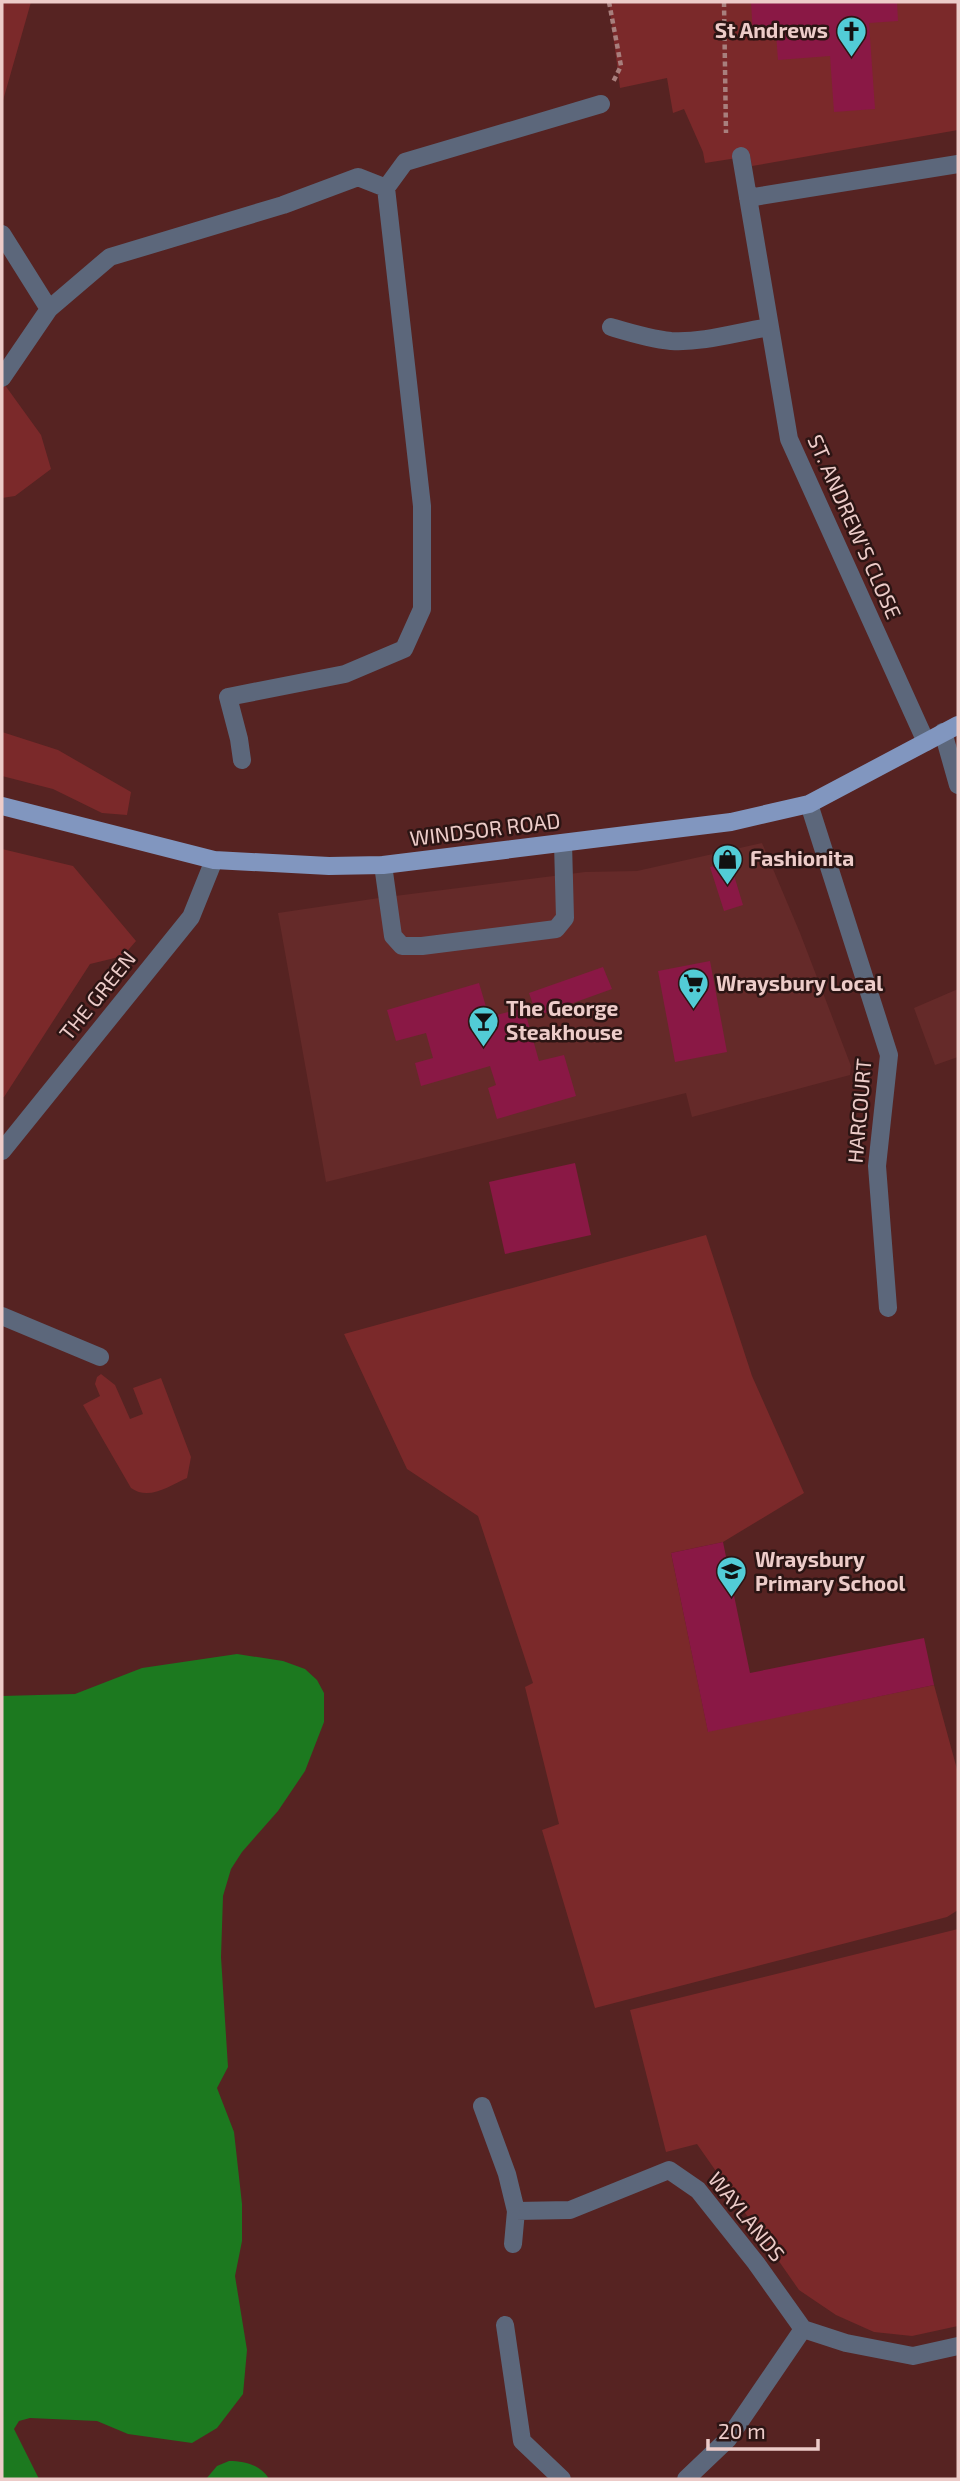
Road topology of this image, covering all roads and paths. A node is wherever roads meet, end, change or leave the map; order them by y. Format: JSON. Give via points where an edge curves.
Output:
{"nodes":[{"id":1,"x":609,"y":2,"type":"edge"},
{"id":2,"x":724,"y":2,"type":"edge"},
{"id":3,"x":601,"y":104,"type":"joint"},
{"id":4,"x":741,"y":156,"type":"joint"},
{"id":5,"x":958,"y":164,"type":"edge"},
{"id":6,"x":386,"y":188,"type":"junction"},
{"id":7,"x":748,"y":198,"type":"junction"},
{"id":8,"x":2,"y":234,"type":"edge"},
{"id":9,"x":49,"y":309,"type":"junction"},
{"id":10,"x":611,"y":327,"type":"dead end"},
{"id":11,"x":770,"y":327,"type":"junction"},
{"id":12,"x":2,"y":378,"type":"edge"},
{"id":13,"x":951,"y":729,"type":"edge"},
{"id":14,"x":926,"y":742,"type":"junction"},
{"id":15,"x":242,"y":760,"type":"dead end"},
{"id":16,"x":958,"y":785,"type":"edge"},
{"id":17,"x":809,"y":804,"type":"junction"},
{"id":18,"x":2,"y":806,"type":"edge"},
{"id":19,"x":563,"y":843,"type":"junction"},
{"id":20,"x":214,"y":860,"type":"junction"},
{"id":21,"x":383,"y":865,"type":"junction"},
{"id":22,"x":2,"y":1151,"type":"edge"},
{"id":23,"x":888,"y":1308,"type":"dead end"},
{"id":24,"x":2,"y":1316,"type":"edge"},
{"id":25,"x":100,"y":1357,"type":"dead end"},
{"id":26,"x":482,"y":2106,"type":"dead end"},
{"id":27,"x":516,"y":2211,"type":"junction"},
{"id":28,"x":513,"y":2245,"type":"dead end"},
{"id":29,"x":505,"y":2325,"type":"dead end"},
{"id":30,"x":803,"y":2329,"type":"junction"},
{"id":31,"x":958,"y":2346,"type":"edge"},
{"id":32,"x":562,"y":2479,"type":"edge"},
{"id":33,"x":686,"y":2479,"type":"edge"}],
"edges":[{"from":1,"to":3,"type":"path","via":[[621,66]]},
{"from":2,"to":4,"type":"path","via":[[726,137]]},
{"from":3,"to":6,"type":"street","via":[[405,162]]},
{"from":4,"to":7,"type":"street","name":"ST. ANDREW'S CLOSE"},
{"from":5,"to":7,"type":"street"},
{"from":6,"to":9,"type":"street","via":[[358,177],[283,205],[110,257]]},
{"from":6,"to":15,"type":"street","via":[[422,506],[422,609],[404,649],[345,674],[228,697]]},
{"from":7,"to":11,"type":"street","name":"ST. ANDREW'S CLOSE"},
{"from":8,"to":9,"type":"street"},
{"from":9,"to":12,"type":"street"},
{"from":10,"to":11,"type":"street","via":[[673,341]]},
{"from":11,"to":14,"type":"street","name":"ST. ANDREW'S CLOSE","via":[[789,439]]},
{"from":13,"to":14,"type":"main road","name":"WINDSOR ROAD"},
{"from":13,"to":16,"type":"street"},
{"from":14,"to":17,"type":"main road","name":"WINDSOR ROAD"},
{"from":17,"to":19,"type":"main road","name":"WINDSOR ROAD","via":[[731,822]]},
{"from":17,"to":23,"type":"street","name":"HARCOURT","via":[[889,1055],[877,1166]]},
{"from":18,"to":20,"type":"main road","name":"WINDSOR ROAD"},
{"from":19,"to":21,"type":"main road","name":"WINDSOR ROAD"},
{"from":19,"to":21,"type":"street","via":[[565,918],[556,929],[422,946],[402,946],[393,936]]},
{"from":20,"to":21,"type":"main road","name":"WINDSOR ROAD"},
{"from":20,"to":22,"type":"street","name":"THE GREEN","via":[[191,917]]},
{"from":24,"to":25,"type":"street"},
{"from":26,"to":27,"type":"street"},
{"from":27,"to":28,"type":"street"},
{"from":27,"to":30,"type":"street","name":"WAYLANDS","via":[[570,2210],[669,2170],[698,2190]]},
{"from":29,"to":32,"type":"street","via":[[522,2441]]},
{"from":30,"to":31,"type":"street","via":[[913,2356]]},
{"from":30,"to":33,"type":"street","via":[[728,2439]]}]}
